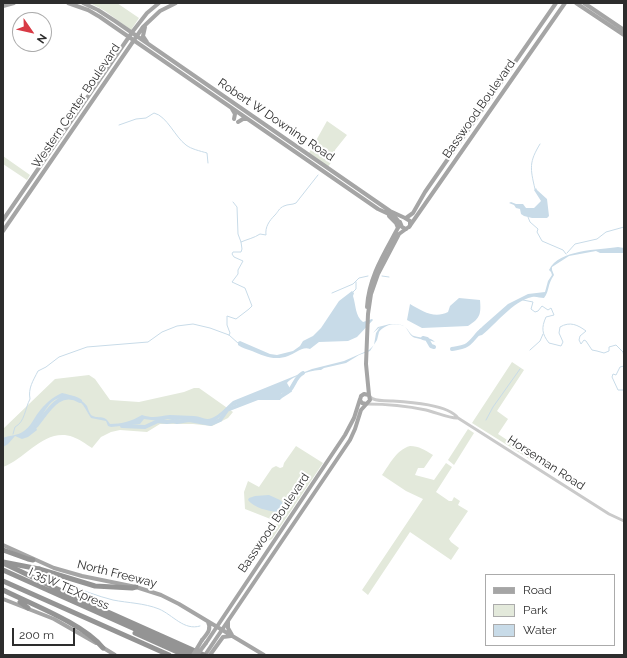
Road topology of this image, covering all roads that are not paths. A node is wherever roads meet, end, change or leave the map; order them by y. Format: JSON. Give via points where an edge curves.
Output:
{"nodes":[{"id":1,"x":14,"y":3,"type":"edge"},
{"id":2,"x":68,"y":3,"type":"edge"},
{"id":3,"x":83,"y":3,"type":"edge"},
{"id":4,"x":159,"y":3,"type":"edge"},
{"id":5,"x":176,"y":3,"type":"edge"},
{"id":6,"x":556,"y":3,"type":"edge"},
{"id":7,"x":565,"y":3,"type":"edge"},
{"id":8,"x":576,"y":3,"type":"edge"},
{"id":9,"x":584,"y":3,"type":"edge"},
{"id":10,"x":3,"y":6,"type":"edge"},
{"id":11,"x":150,"y":19,"type":"junction"},
{"id":12,"x":624,"y":30,"type":"edge"},
{"id":13,"x":536,"y":32,"type":"junction"},
{"id":14,"x":130,"y":35,"type":"junction"},
{"id":15,"x":624,"y":35,"type":"edge"},
{"id":16,"x":135,"y":38,"type":"junction"},
{"id":17,"x":536,"y":45,"type":"junction"},
{"id":18,"x":158,"y":51,"type":"junction"},
{"id":19,"x":231,"y":107,"type":"junction"},
{"id":20,"x":234,"y":119,"type":"dead end"},
{"id":21,"x":250,"y":120,"type":"junction"},
{"id":22,"x":238,"y":122,"type":"dead end"},
{"id":23,"x":28,"y":184,"type":"junction"},
{"id":24,"x":33,"y":187,"type":"junction"},
{"id":25,"x":405,"y":218,"type":"junction"},
{"id":26,"x":3,"y":220,"type":"edge"},
{"id":27,"x":399,"y":225,"type":"junction"},
{"id":28,"x":408,"y":228,"type":"junction"},
{"id":29,"x":3,"y":231,"type":"edge"},
{"id":30,"x":367,"y":314,"type":"junction"},
{"id":31,"x":365,"y":360,"type":"junction"},
{"id":32,"x":361,"y":396,"type":"junction"},
{"id":33,"x":370,"y":396,"type":"junction"},
{"id":34,"x":367,"y":404,"type":"junction"},
{"id":35,"x":458,"y":418,"type":"junction"},
{"id":36,"x":314,"y":482,"type":"junction"},
{"id":37,"x":320,"y":486,"type":"junction"},
{"id":38,"x":624,"y":521,"type":"edge"},
{"id":39,"x":3,"y":545,"type":"edge"},
{"id":40,"x":3,"y":550,"type":"edge"},
{"id":41,"x":33,"y":560,"type":"junction"},
{"id":42,"x":3,"y":562,"type":"edge"},
{"id":43,"x":3,"y":570,"type":"edge"},
{"id":44,"x":3,"y":574,"type":"edge"},
{"id":45,"x":3,"y":581,"type":"edge"},
{"id":46,"x":3,"y":584,"type":"edge"},
{"id":47,"x":136,"y":587,"type":"junction"},
{"id":48,"x":3,"y":590,"type":"edge"},
{"id":49,"x":3,"y":594,"type":"edge"},
{"id":50,"x":3,"y":599,"type":"edge"},
{"id":51,"x":28,"y":608,"type":"junction"},
{"id":52,"x":68,"y":610,"type":"junction"},
{"id":53,"x":228,"y":620,"type":"junction"},
{"id":54,"x":208,"y":622,"type":"junction"},
{"id":55,"x":216,"y":626,"type":"junction"},
{"id":56,"x":222,"y":630,"type":"junction"},
{"id":57,"x":234,"y":636,"type":"junction"},
{"id":58,"x":204,"y":641,"type":"junction"},
{"id":59,"x":104,"y":648,"type":"junction"},
{"id":60,"x":115,"y":655,"type":"edge"},
{"id":61,"x":169,"y":655,"type":"edge"},
{"id":62,"x":184,"y":655,"type":"edge"},
{"id":63,"x":193,"y":655,"type":"edge"},
{"id":64,"x":197,"y":655,"type":"edge"},
{"id":65,"x":205,"y":655,"type":"edge"},
{"id":66,"x":210,"y":655,"type":"edge"},
{"id":67,"x":264,"y":655,"type":"edge"}],
"edges":[{"from":1,"to":10,"type":"main road"},
{"from":2,"to":14,"type":"main road","via":[[88,10]]},
{"from":3,"to":14,"type":"main road","via":[[98,10]]},
{"from":4,"to":14,"type":"main road","name":"Western Center Boulevard","via":[[147,13]]},
{"from":5,"to":11,"type":"main road","name":"Western Center Boulevard"},
{"from":6,"to":13,"type":"main road","name":"Basswood Boulevard"},
{"from":7,"to":17,"type":"main road","name":"Basswood Boulevard"},
{"from":8,"to":15,"type":"main road"},
{"from":9,"to":12,"type":"main road"},
{"from":11,"to":16,"type":"main road","name":"Western Center Boulevard"},
{"from":11,"to":18,"type":"main road","via":[[144,28],[143,36]]},
{"from":13,"to":17,"type":"main road","via":[[539,37]]},
{"from":13,"to":25,"type":"main road","name":"Basswood Boulevard","via":[[425,192],[413,214]]},
{"from":14,"to":16,"type":"main road"},
{"from":14,"to":23,"type":"main road","name":"Western Center Boulevard"},
{"from":16,"to":18,"type":"main road","name":"Robert W Downing Road"},
{"from":16,"to":19,"type":"main road","name":"Robert W Downing Road"},
{"from":16,"to":24,"type":"main road","name":"Western Center Boulevard"},
{"from":17,"to":28,"type":"main road","name":"Basswood Boulevard"},
{"from":18,"to":25,"type":"main road","name":"Robert W Downing Road","via":[[386,208]]},
{"from":19,"to":20,"type":"main road"},
{"from":19,"to":21,"type":"main road","name":"Robert W Downing Road"},
{"from":21,"to":22,"type":"main road"},
{"from":21,"to":27,"type":"main road","name":"Robert W Downing Road","via":[[386,213]]},
{"from":23,"to":24,"type":"main road"},
{"from":23,"to":26,"type":"main road","name":"Western Center Boulevard"},
{"from":24,"to":29,"type":"main road","name":"Western Center Boulevard"},
{"from":25,"to":27,"type":"main road","name":"Basswood Boulevard"},
{"from":25,"to":28,"type":"main road","via":[[410,222]]},
{"from":27,"to":28,"type":"main road","name":"Robert W Downing Road"},
{"from":27,"to":30,"type":"main road","name":"Basswood Boulevard","via":[[372,277]]},
{"from":28,"to":30,"type":"main road","name":"Basswood Boulevard","via":[[399,234],[378,274]]},
{"from":30,"to":31,"type":"main road","name":"Basswood Boulevard"},
{"from":31,"to":32,"type":"main road","name":"Basswood Boulevard","via":[[365,388]]},
{"from":31,"to":33,"type":"main road","name":"Basswood Boulevard"},
{"from":32,"to":33,"type":"main road"},
{"from":32,"to":34,"type":"main road","via":[[362,403]]},
{"from":32,"to":36,"type":"main road","name":"Basswood Boulevard","via":[[350,427]]},
{"from":33,"to":34,"type":"main road"},
{"from":33,"to":35,"type":"street","name":"Horseman Road","via":[[376,400],[437,407],[455,414]]},
{"from":34,"to":35,"type":"street","name":"Horseman Road","via":[[416,408]]},
{"from":34,"to":37,"type":"main road","name":"Basswood Boulevard","via":[[361,410],[350,440]]},
{"from":35,"to":38,"type":"street","name":"Horseman Road"},
{"from":36,"to":37,"type":"main road"},
{"from":36,"to":55,"type":"main road","name":"Basswood Boulevard"},
{"from":37,"to":53,"type":"main road","name":"Basswood Boulevard"},
{"from":39,"to":41,"type":"main road","name":"North Freeway"},
{"from":40,"to":41,"type":"highway"},
{"from":41,"to":47,"type":"main road","name":"North Freeway","via":[[72,574]]},
{"from":42,"to":47,"type":"highway","bridge":true,"via":[[39,569],[95,586]]},
{"from":42,"to":65,"type":"highway","via":[[59,590]]},
{"from":43,"to":63,"type":"highway","name":"I 35W TEXpress"},
{"from":44,"to":62,"type":"highway","name":"I 35W TEXpress"},
{"from":45,"to":52,"type":"highway"},
{"from":46,"to":52,"type":"highway"},
{"from":47,"to":54,"type":"main road","name":"North Freeway","via":[[161,595]]},
{"from":48,"to":59,"type":"highway","via":[[60,617],[94,638]]},
{"from":49,"to":51,"type":"highway"},
{"from":50,"to":51,"type":"main road"},
{"from":51,"to":59,"type":"main road","via":[[64,624]]},
{"from":52,"to":61,"type":"highway"},
{"from":53,"to":56,"type":"main road","name":"Basswood Boulevard"},
{"from":53,"to":57,"type":"main road","via":[[228,628]]},
{"from":54,"to":55,"type":"main road","name":"North Freeway"},
{"from":54,"to":58,"type":"main road","via":[[209,630]]},
{"from":55,"to":56,"type":"main road","name":"North Freeway"},
{"from":55,"to":58,"type":"main road","name":"Basswood Boulevard"},
{"from":56,"to":57,"type":"main road","name":"North Freeway"},
{"from":56,"to":65,"type":"main road","name":"Basswood Boulevard"},
{"from":57,"to":66,"type":"main road","via":[[223,637]]},
{"from":57,"to":67,"type":"main road","name":"North Freeway"},
{"from":58,"to":63,"type":"main road","bridge":true},
{"from":58,"to":64,"type":"main road","name":"Basswood Boulevard","bridge":true},
{"from":59,"to":60,"type":"main road"}]}
